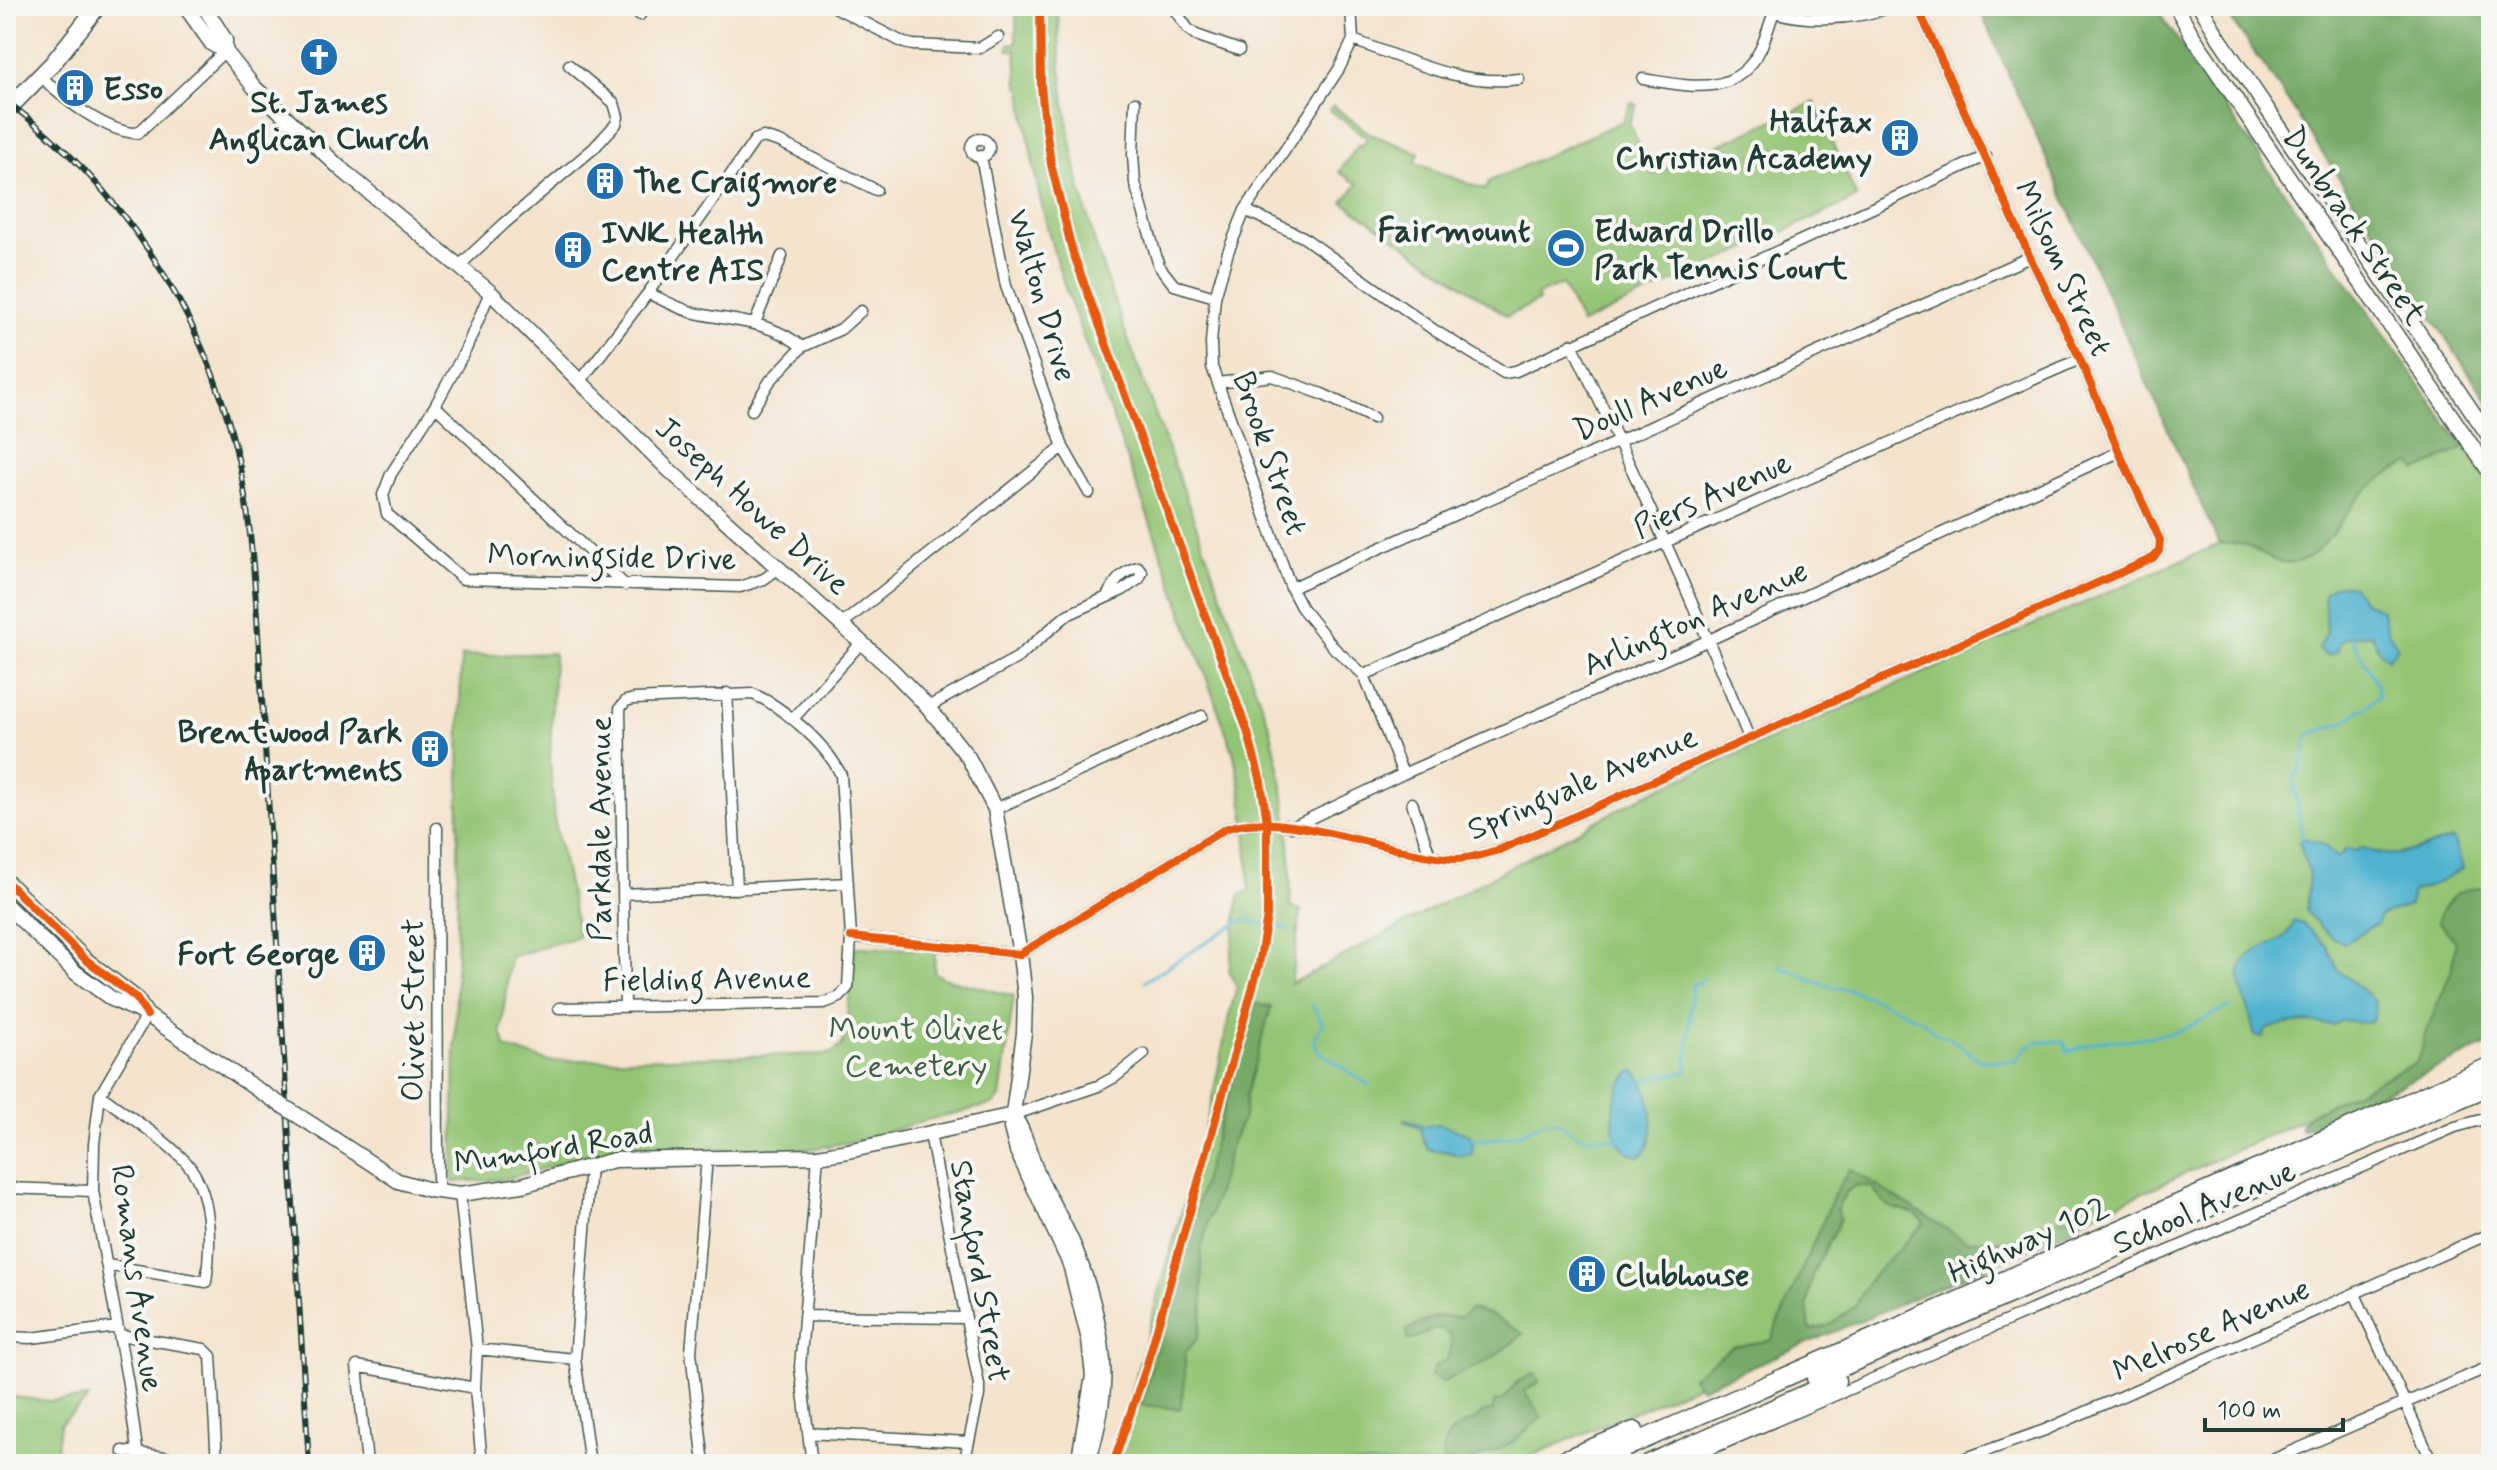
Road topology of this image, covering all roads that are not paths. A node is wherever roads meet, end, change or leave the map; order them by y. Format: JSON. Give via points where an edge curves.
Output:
{"nodes":[{"id":1,"x":98,"y":6,"type":"edge"},
{"id":2,"x":185,"y":6,"type":"edge"},
{"id":3,"x":204,"y":6,"type":"edge"},
{"id":4,"x":629,"y":6,"type":"edge"},
{"id":5,"x":833,"y":6,"type":"edge"},
{"id":6,"x":1172,"y":6,"type":"edge"},
{"id":7,"x":1351,"y":6,"type":"edge"},
{"id":8,"x":1760,"y":6,"type":"edge"},
{"id":9,"x":1895,"y":6,"type":"edge"},
{"id":10,"x":1917,"y":6,"type":"edge"},
{"id":11,"x":2176,"y":6,"type":"edge"},
{"id":12,"x":2200,"y":6,"type":"edge"},
{"id":13,"x":851,"y":10,"type":"edge"},
{"id":14,"x":1775,"y":10,"type":"edge"},
{"id":15,"x":86,"y":14,"type":"edge"},
{"id":16,"x":640,"y":15,"type":"dead end"},
{"id":17,"x":998,"y":37,"type":"dead end"},
{"id":18,"x":1353,"y":40,"type":"junction"},
{"id":19,"x":1239,"y":50,"type":"dead end"},
{"id":20,"x":225,"y":51,"type":"junction"},
{"id":21,"x":569,"y":65,"type":"dead end"},
{"id":22,"x":41,"y":75,"type":"junction"},
{"id":23,"x":1519,"y":79,"type":"dead end"},
{"id":24,"x":1643,"y":79,"type":"dead end"},
{"id":25,"x":1135,"y":102,"type":"dead end"},
{"id":26,"x":6,"y":111,"type":"edge"},
{"id":27,"x":981,"y":156,"type":"dead end"},
{"id":28,"x":1986,"y":156,"type":"junction"},
{"id":29,"x":876,"y":190,"type":"dead end"},
{"id":30,"x":1245,"y":210,"type":"junction"},
{"id":31,"x":782,"y":256,"type":"dead end"},
{"id":32,"x":2030,"y":257,"type":"junction"},
{"id":33,"x":460,"y":265,"type":"junction"},
{"id":34,"x":490,"y":292,"type":"junction"},
{"id":35,"x":648,"y":293,"type":"junction"},
{"id":36,"x":1215,"y":297,"type":"junction"},
{"id":37,"x":861,"y":311,"type":"dead end"},
{"id":38,"x":755,"y":323,"type":"junction"},
{"id":39,"x":1572,"y":344,"type":"junction"},
{"id":40,"x":802,"y":347,"type":"junction"},
{"id":41,"x":2080,"y":359,"type":"junction"},
{"id":42,"x":579,"y":383,"type":"junction"},
{"id":43,"x":1218,"y":383,"type":"junction"},
{"id":44,"x":435,"y":406,"type":"junction"},
{"id":45,"x":752,"y":410,"type":"dead end"},
{"id":46,"x":1373,"y":418,"type":"dead end"},
{"id":47,"x":2491,"y":439,"type":"edge"},
{"id":48,"x":1619,"y":440,"type":"junction"},
{"id":49,"x":1063,"y":447,"type":"junction"},
{"id":50,"x":2119,"y":452,"type":"junction"},
{"id":51,"x":2491,"y":474,"type":"edge"},
{"id":52,"x":1089,"y":493,"type":"dead end"},
{"id":53,"x":1664,"y":544,"type":"junction"},
{"id":54,"x":2159,"y":551,"type":"joint"},
{"id":55,"x":779,"y":568,"type":"junction"},
{"id":56,"x":625,"y":585,"type":"junction"},
{"id":57,"x":1291,"y":588,"type":"junction"},
{"id":58,"x":1107,"y":596,"type":"dead end"},
{"id":59,"x":842,"y":624,"type":"junction"},
{"id":60,"x":1709,"y":640,"type":"junction"},
{"id":61,"x":862,"y":642,"type":"junction"},
{"id":62,"x":1364,"y":675,"type":"junction"},
{"id":63,"x":727,"y":693,"type":"junction"},
{"id":64,"x":928,"y":707,"type":"junction"},
{"id":65,"x":1202,"y":716,"type":"dead end"},
{"id":66,"x":793,"y":719,"type":"junction"},
{"id":67,"x":1749,"y":738,"type":"junction"},
{"id":68,"x":1403,"y":774,"type":"junction"},
{"id":69,"x":1412,"y":803,"type":"dead end"},
{"id":70,"x":995,"y":809,"type":"junction"},
{"id":71,"x":1292,"y":827,"type":"junction"},
{"id":72,"x":437,"y":828,"type":"dead end"},
{"id":73,"x":1430,"y":855,"type":"junction"},
{"id":74,"x":6,"y":881,"type":"edge"},
{"id":75,"x":848,"y":883,"type":"junction"},
{"id":76,"x":737,"y":889,"type":"junction"},
{"id":77,"x":623,"y":894,"type":"junction"},
{"id":78,"x":6,"y":905,"type":"edge"},
{"id":79,"x":851,"y":937,"type":"junction"},
{"id":80,"x":1020,"y":954,"type":"junction"},
{"id":81,"x":625,"y":1005,"type":"junction"},
{"id":82,"x":559,"y":1008,"type":"dead end"},
{"id":83,"x":147,"y":1015,"type":"junction"},
{"id":84,"x":1144,"y":1054,"type":"dead end"},
{"id":85,"x":2489,"y":1071,"type":"edge"},
{"id":86,"x":100,"y":1095,"type":"junction"},
{"id":87,"x":1013,"y":1115,"type":"junction"},
{"id":88,"x":2491,"y":1122,"type":"edge"},
{"id":89,"x":973,"y":1124,"type":"junction"},
{"id":90,"x":930,"y":1134,"type":"junction"},
{"id":91,"x":1017,"y":1151,"type":"junction"},
{"id":92,"x":818,"y":1156,"type":"junction"},
{"id":93,"x":707,"y":1157,"type":"junction"},
{"id":94,"x":590,"y":1166,"type":"junction"},
{"id":95,"x":6,"y":1188,"type":"edge"},
{"id":96,"x":93,"y":1191,"type":"junction"},
{"id":97,"x":438,"y":1191,"type":"junction"},
{"id":98,"x":460,"y":1194,"type":"junction"},
{"id":99,"x":2491,"y":1233,"type":"edge"},
{"id":100,"x":107,"y":1265,"type":"junction"},
{"id":101,"x":2355,"y":1294,"type":"junction"},
{"id":102,"x":2007,"y":1296,"type":"junction"},
{"id":103,"x":804,"y":1316,"type":"junction"},
{"id":104,"x":966,"y":1318,"type":"junction"},
{"id":105,"x":118,"y":1331,"type":"junction"},
{"id":106,"x":6,"y":1337,"type":"edge"},
{"id":107,"x":1876,"y":1338,"type":"junction"},
{"id":108,"x":477,"y":1349,"type":"junction"},
{"id":109,"x":575,"y":1359,"type":"junction"},
{"id":110,"x":2491,"y":1366,"type":"edge"},
{"id":111,"x":475,"y":1388,"type":"junction"},
{"id":112,"x":2406,"y":1404,"type":"junction"},
{"id":113,"x":808,"y":1433,"type":"junction"},
{"id":114,"x":968,"y":1442,"type":"junction"},
{"id":115,"x":123,"y":1451,"type":"dead end"},
{"id":116,"x":136,"y":1452,"type":"junction"},
{"id":117,"x":1966,"y":1461,"type":"edge"},
{"id":118,"x":139,"y":1464,"type":"edge"},
{"id":119,"x":215,"y":1464,"type":"edge"},
{"id":120,"x":367,"y":1464,"type":"edge"},
{"id":121,"x":482,"y":1464,"type":"edge"},
{"id":122,"x":590,"y":1464,"type":"edge"},
{"id":123,"x":704,"y":1464,"type":"edge"},
{"id":124,"x":812,"y":1464,"type":"edge"},
{"id":125,"x":964,"y":1464,"type":"edge"},
{"id":126,"x":1078,"y":1464,"type":"edge"},
{"id":127,"x":1088,"y":1464,"type":"edge"},
{"id":128,"x":1554,"y":1464,"type":"edge"},
{"id":129,"x":1588,"y":1464,"type":"edge"},
{"id":130,"x":1614,"y":1464,"type":"edge"},
{"id":131,"x":1648,"y":1464,"type":"edge"},
{"id":132,"x":1676,"y":1464,"type":"edge"},
{"id":133,"x":1949,"y":1464,"type":"edge"},
{"id":134,"x":2263,"y":1464,"type":"edge"},
{"id":135,"x":2433,"y":1464,"type":"edge"}],
"edges":[{"from":1,"to":15,"type":"main road"},
{"from":2,"to":20,"type":"main road","name":"Joseph Howe Drive","via":[[212,44]]},
{"from":3,"to":20,"type":"main road","name":"Joseph Howe Drive","via":[[225,40]]},
{"from":4,"to":16,"type":"street"},
{"from":5,"to":13,"type":"street"},
{"from":6,"to":19,"type":"street","via":[[1196,35]]},
{"from":7,"to":18,"type":"street"},
{"from":8,"to":14,"type":"street"},
{"from":9,"to":14,"type":"street","via":[[1834,19]]},
{"from":10,"to":28,"type":"street","name":"Milsom Street"},
{"from":11,"to":51,"type":"main road","name":"Dunbrack Street"},
{"from":12,"to":47,"type":"main road","name":"Dunbrack Street"},
{"from":13,"to":17,"type":"street","via":[[913,45],[980,48]]},
{"from":14,"to":24,"type":"street","via":[[1760,51],[1740,75],[1718,86]]},
{"from":15,"to":22,"type":"main road"},
{"from":18,"to":23,"type":"street","via":[[1454,76],[1497,82]]},
{"from":18,"to":30,"type":"street","name":"Brook Street"},
{"from":20,"to":22,"type":"street","via":[[138,133],[125,132],[65,99]]},
{"from":20,"to":33,"type":"main road","name":"Joseph Howe Drive","via":[[254,87],[341,169]]},
{"from":21,"to":33,"type":"street","via":[[614,103],[616,124]]},
{"from":22,"to":26,"type":"main road"},
{"from":25,"to":36,"type":"street","via":[[1135,183],[1159,266],[1174,285]]},
{"from":27,"to":49,"type":"street","name":"Walton Drive","via":[[1006,286]]},
{"from":28,"to":32,"type":"street","name":"Milsom Street"},
{"from":28,"to":39,"type":"street"},
{"from":29,"to":35,"type":"street","via":[[780,142],[755,140]]},
{"from":30,"to":36,"type":"street","name":"Brook Street"},
{"from":30,"to":39,"type":"street","via":[[1303,237],[1494,369],[1516,371]]},
{"from":31,"to":38,"type":"street"},
{"from":32,"to":41,"type":"street","name":"Milsom Street"},
{"from":32,"to":48,"type":"street","name":"Doull Avenue"},
{"from":33,"to":34,"type":"main road","name":"Joseph Howe Drive"},
{"from":34,"to":42,"type":"main road","name":"Joseph Howe Drive"},
{"from":34,"to":44,"type":"street"},
{"from":35,"to":38,"type":"street","via":[[695,313]]},
{"from":35,"to":42,"type":"street"},
{"from":36,"to":43,"type":"street","name":"Brook Street","via":[[1211,343]]},
{"from":37,"to":40,"type":"street","via":[[841,329]]},
{"from":38,"to":40,"type":"street"},
{"from":39,"to":48,"type":"street"},
{"from":40,"to":45,"type":"street"},
{"from":41,"to":50,"type":"street","name":"Milsom Street"},
{"from":41,"to":53,"type":"street","name":"Piers Avenue"},
{"from":42,"to":55,"type":"main road","name":"Joseph Howe Drive"},
{"from":43,"to":46,"type":"street","via":[[1272,376]]},
{"from":43,"to":57,"type":"street","name":"Brook Street"},
{"from":44,"to":56,"type":"street"},
{"from":44,"to":56,"type":"street","name":"Morningside Drive","via":[[391,474],[383,495],[387,514],[463,579]]},
{"from":48,"to":53,"type":"street"},
{"from":48,"to":57,"type":"street","name":"Doull Avenue"},
{"from":49,"to":52,"type":"street","name":"Walton Drive"},
{"from":49,"to":59,"type":"street"},
{"from":50,"to":54,"type":"street","name":"Milsom Street","via":[[2160,540]]},
{"from":50,"to":60,"type":"street","name":"Arlington Avenue"},
{"from":53,"to":60,"type":"street"},
{"from":53,"to":62,"type":"street","name":"Piers Avenue"},
{"from":54,"to":67,"type":"street","name":"Springvale Avenue"},
{"from":55,"to":56,"type":"street","name":"Morningside Drive","via":[[740,587]]},
{"from":55,"to":59,"type":"main road","name":"Joseph Howe Drive"},
{"from":57,"to":62,"type":"street","name":"Brook Street","via":[[1335,649]]},
{"from":58,"to":64,"type":"street","via":[[1067,615],[1006,665]]},
{"from":59,"to":61,"type":"main road","name":"Joseph Howe Drive"},
{"from":60,"to":67,"type":"street"},
{"from":60,"to":68,"type":"street","name":"Arlington Avenue"},
{"from":61,"to":64,"type":"main road","name":"Joseph Howe Drive"},
{"from":61,"to":66,"type":"street"},
{"from":62,"to":68,"type":"street","name":"Brook Street"},
{"from":63,"to":66,"type":"street","via":[[753,694]]},
{"from":63,"to":76,"type":"street"},
{"from":63,"to":77,"type":"street","name":"Parkdale Avenue","via":[[626,701],[620,708]]},
{"from":64,"to":70,"type":"main road","name":"Joseph Howe Drive","via":[[968,757]]},
{"from":65,"to":70,"type":"street"},
{"from":66,"to":75,"type":"street","via":[[841,775]]},
{"from":67,"to":73,"type":"street","name":"Springvale Avenue","via":[[1499,850],[1459,859]]},
{"from":68,"to":71,"type":"street","name":"Arlington Avenue"},
{"from":69,"to":73,"type":"street"},
{"from":70,"to":80,"type":"main road","name":"Joseph Howe Drive"},
{"from":71,"to":73,"type":"street","name":"Springvale Avenue"},
{"from":71,"to":80,"type":"street","name":"Springvale Avenue","via":[[1257,821],[1225,829]]},
{"from":72,"to":97,"type":"street","name":"Olivet Street"},
{"from":74,"to":83,"type":"main road","name":"Mumford Road","via":[[85,959],[136,998]]},
{"from":75,"to":76,"type":"street"},
{"from":75,"to":79,"type":"street"},
{"from":76,"to":77,"type":"street"},
{"from":77,"to":81,"type":"street","name":"Parkdale Avenue"},
{"from":78,"to":83,"type":"main road","name":"Mumford Road","via":[[76,973],[112,999]]},
{"from":79,"to":80,"type":"street"},
{"from":79,"to":81,"type":"street","name":"Fielding Avenue","via":[[848,987],[824,1003]]},
{"from":80,"to":87,"type":"main road","name":"Joseph Howe Drive","via":[[1024,1033]]},
{"from":81,"to":82,"type":"street","name":"Fielding Avenue"},
{"from":83,"to":86,"type":"street","name":"Romans Avenue"},
{"from":83,"to":97,"type":"main road","name":"Mumford Road","bridge":true,"via":[[398,1181]]},
{"from":84,"to":87,"type":"street","via":[[1098,1086]]},
{"from":85,"to":102,"type":"highway","name":"Highway 102"},
{"from":85,"to":107,"type":"highway","name":"Highway 102"},
{"from":86,"to":96,"type":"street","name":"Romans Avenue"},
{"from":86,"to":100,"type":"street","via":[[187,1163],[202,1191],[209,1250],[206,1282]]},
{"from":87,"to":89,"type":"main road","name":"Mumford Road"},
{"from":87,"to":91,"type":"main road","name":"Joseph Howe Drive"},
{"from":87,"to":127,"type":"main road","via":[[1076,1252],[1095,1319],[1103,1383]]},
{"from":88,"to":132,"type":"street","name":"School Avenue","via":[[2455,1127]]},
{"from":89,"to":90,"type":"main road","name":"Mumford Road"},
{"from":89,"to":91,"type":"main road","via":[[996,1131]]},
{"from":90,"to":92,"type":"main road","name":"Mumford Road"},
{"from":90,"to":104,"type":"street","name":"Stanford Street"},
{"from":91,"to":126,"type":"main road","name":"Joseph Howe Drive","via":[[1070,1264],[1089,1340],[1093,1376]]},
{"from":92,"to":93,"type":"main road","name":"Mumford Road"},
{"from":92,"to":103,"type":"street"},
{"from":93,"to":94,"type":"main road","name":"Mumford Road","via":[[614,1160]]},
{"from":93,"to":123,"type":"street","via":[[691,1352]]},
{"from":94,"to":98,"type":"main road","name":"Mumford Road","via":[[522,1185]]},
{"from":94,"to":109,"type":"street"},
{"from":95,"to":96,"type":"street"},
{"from":96,"to":100,"type":"street","name":"Romans Avenue"},
{"from":97,"to":98,"type":"main road","name":"Mumford Road"},
{"from":98,"to":108,"type":"street"},
{"from":99,"to":101,"type":"street","name":"Melrose Avenue"},
{"from":100,"to":105,"type":"street","name":"Romans Avenue"},
{"from":101,"to":112,"type":"street"},
{"from":101,"to":117,"type":"street","name":"Melrose Avenue"},
{"from":102,"to":130,"type":"highway","name":"Highway 102"},
{"from":102,"to":131,"type":"highway","via":[[1939,1334]]},
{"from":103,"to":104,"type":"street"},
{"from":103,"to":113,"type":"street","via":[[800,1367]]},
{"from":104,"to":114,"type":"street","name":"Stanford Street","via":[[979,1395]]},
{"from":105,"to":106,"type":"street"},
{"from":105,"to":116,"type":"street","name":"Romans Avenue"},
{"from":105,"to":119,"type":"street","via":[[204,1349],[211,1356]]},
{"from":107,"to":128,"type":"highway","via":[[1739,1387]]},
{"from":107,"to":129,"type":"highway","name":"Highway 102"},
{"from":108,"to":109,"type":"street"},
{"from":108,"to":111,"type":"street"},
{"from":109,"to":122,"type":"street"},
{"from":110,"to":112,"type":"street"},
{"from":111,"to":120,"type":"street","via":[[357,1366]]},
{"from":111,"to":121,"type":"street"},
{"from":112,"to":134,"type":"street"},
{"from":112,"to":135,"type":"street"},
{"from":113,"to":114,"type":"street"},
{"from":113,"to":124,"type":"street"},
{"from":114,"to":125,"type":"street","name":"Stanford Street"},
{"from":115,"to":116,"type":"street"},
{"from":116,"to":118,"type":"street","name":"Romans Avenue"},
{"from":116,"to":119,"type":"street"},
{"from":117,"to":133,"type":"street","name":"Melrose Avenue"}]}
